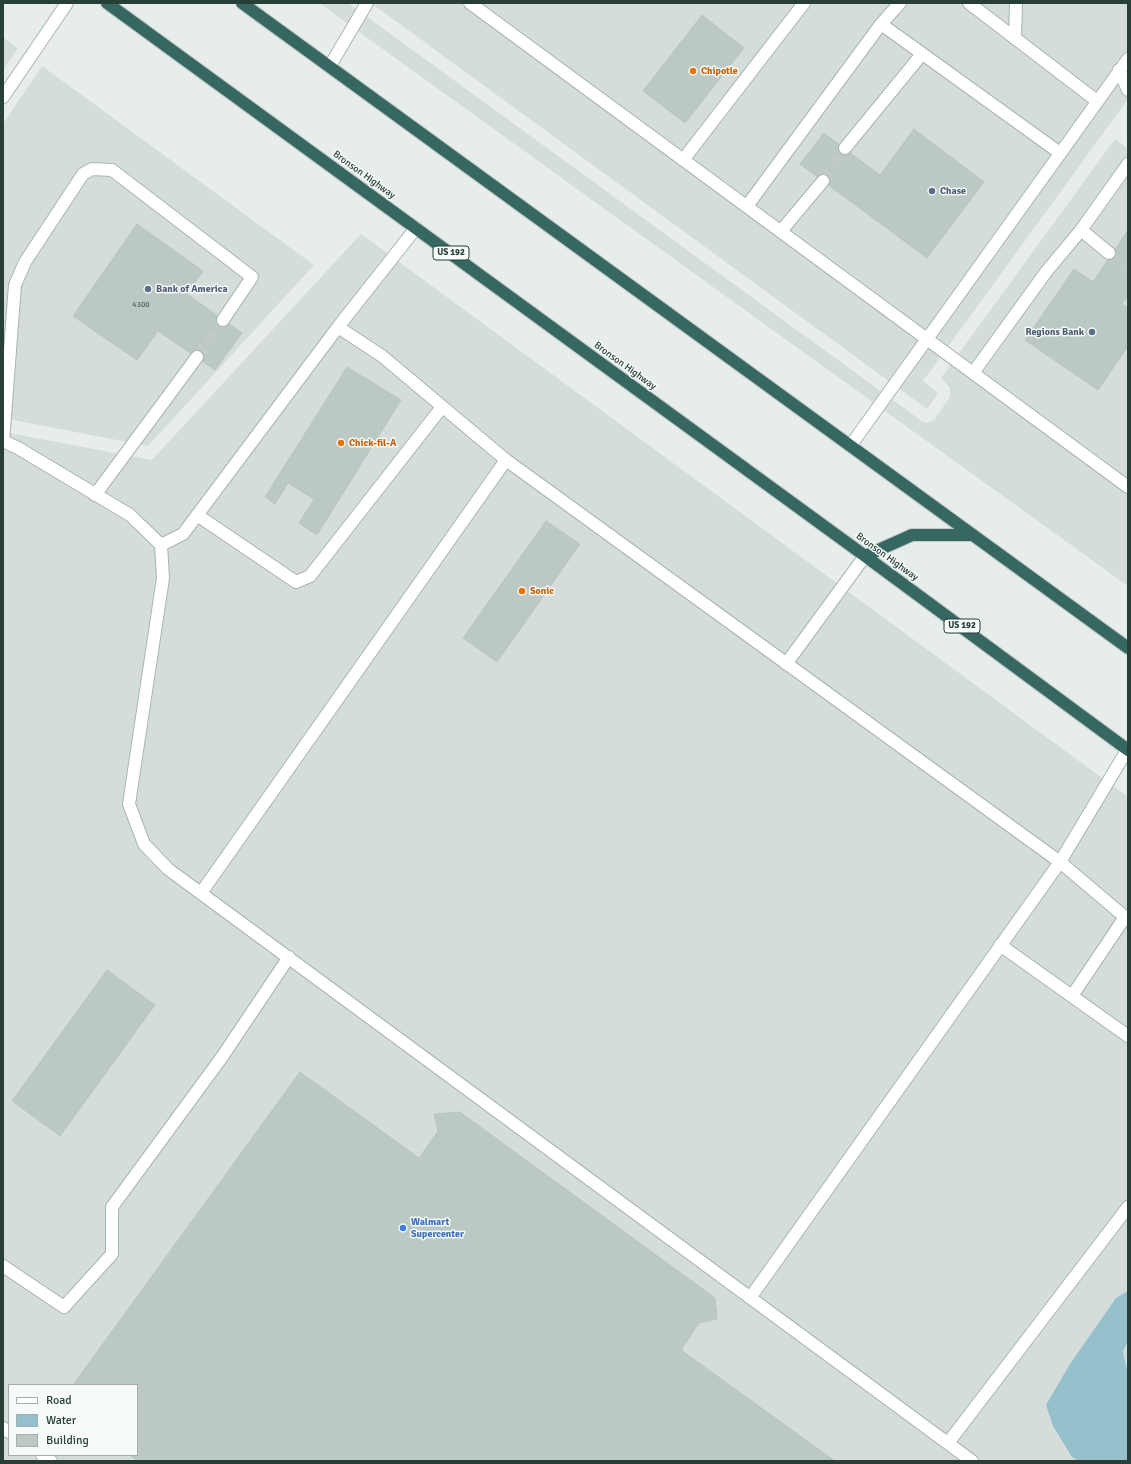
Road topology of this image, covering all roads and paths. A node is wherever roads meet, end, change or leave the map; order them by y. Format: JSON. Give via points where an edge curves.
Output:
{"nodes":[{"id":1,"x":67,"y":3,"type":"edge"},
{"id":2,"x":107,"y":3,"type":"edge"},
{"id":3,"x":242,"y":3,"type":"edge"},
{"id":4,"x":367,"y":3,"type":"edge"},
{"id":5,"x":470,"y":3,"type":"edge"},
{"id":6,"x":804,"y":3,"type":"edge"},
{"id":7,"x":900,"y":3,"type":"edge"},
{"id":8,"x":969,"y":3,"type":"edge"},
{"id":9,"x":1016,"y":3,"type":"edge"},
{"id":10,"x":881,"y":24,"type":"junction"},
{"id":11,"x":1015,"y":38,"type":"junction"},
{"id":12,"x":922,"y":54,"type":"junction"},
{"id":13,"x":1128,"y":59,"type":"edge"},
{"id":14,"x":330,"y":66,"type":"junction"},
{"id":15,"x":1119,"y":70,"type":"junction"},
{"id":16,"x":1128,"y":90,"type":"edge"},
{"id":17,"x":3,"y":97,"type":"edge"},
{"id":18,"x":1097,"y":101,"type":"junction"},
{"id":19,"x":845,"y":148,"type":"tunnel mouth"},
{"id":20,"x":1060,"y":153,"type":"junction"},
{"id":21,"x":683,"y":160,"type":"junction"},
{"id":22,"x":1128,"y":164,"type":"edge"},
{"id":23,"x":823,"y":181,"type":"tunnel mouth"},
{"id":24,"x":747,"y":206,"type":"junction"},
{"id":25,"x":416,"y":228,"type":"junction"},
{"id":26,"x":1080,"y":230,"type":"junction"},
{"id":27,"x":781,"y":231,"type":"junction"},
{"id":28,"x":1109,"y":254,"type":"tunnel mouth"},
{"id":29,"x":223,"y":320,"type":"tunnel mouth"},
{"id":30,"x":338,"y":327,"type":"junction"},
{"id":31,"x":927,"y":338,"type":"junction"},
{"id":32,"x":196,"y":357,"type":"tunnel mouth"},
{"id":33,"x":973,"y":373,"type":"junction"},
{"id":34,"x":442,"y":407,"type":"junction"},
{"id":35,"x":3,"y":441,"type":"edge"},
{"id":36,"x":851,"y":445,"type":"junction"},
{"id":37,"x":506,"y":460,"type":"junction"},
{"id":38,"x":1128,"y":487,"type":"edge"},
{"id":39,"x":95,"y":495,"type":"junction"},
{"id":40,"x":197,"y":515,"type":"junction"},
{"id":41,"x":973,"y":535,"type":"junction"},
{"id":42,"x":161,"y":545,"type":"junction"},
{"id":43,"x":865,"y":556,"type":"junction"},
{"id":44,"x":1128,"y":648,"type":"edge"},
{"id":45,"x":786,"y":664,"type":"junction"},
{"id":46,"x":1128,"y":750,"type":"edge"},
{"id":47,"x":1060,"y":862,"type":"junction"},
{"id":48,"x":201,"y":893,"type":"junction"},
{"id":49,"x":1000,"y":945,"type":"junction"},
{"id":50,"x":289,"y":957,"type":"junction"},
{"id":51,"x":1072,"y":996,"type":"junction"},
{"id":52,"x":1128,"y":1036,"type":"edge"},
{"id":53,"x":1128,"y":1207,"type":"edge"},
{"id":54,"x":3,"y":1266,"type":"edge"},
{"id":55,"x":750,"y":1298,"type":"junction"},
{"id":56,"x":948,"y":1443,"type":"junction"},
{"id":57,"x":972,"y":1461,"type":"edge"}],
"edges":[{"from":1,"to":17,"type":"street"},
{"from":2,"to":25,"type":"highway","name":"Bronson Highway","number":"US 192"},
{"from":3,"to":14,"type":"highway"},
{"from":4,"to":14,"type":"street"},
{"from":5,"to":21,"type":"street"},
{"from":6,"to":21,"type":"street"},
{"from":7,"to":10,"type":"street"},
{"from":8,"to":11,"type":"street"},
{"from":9,"to":11,"type":"street"},
{"from":10,"to":12,"type":"street"},
{"from":10,"to":24,"type":"street"},
{"from":11,"to":18,"type":"street"},
{"from":12,"to":19,"type":"street"},
{"from":12,"to":20,"type":"street"},
{"from":13,"to":15,"type":"street"},
{"from":14,"to":36,"type":"highway"},
{"from":15,"to":16,"type":"street"},
{"from":15,"to":18,"type":"street"},
{"from":18,"to":20,"type":"street"},
{"from":20,"to":31,"type":"street"},
{"from":21,"to":24,"type":"street"},
{"from":22,"to":26,"type":"street"},
{"from":23,"to":27,"type":"street"},
{"from":24,"to":27,"type":"street"},
{"from":25,"to":30,"type":"street"},
{"from":25,"to":43,"type":"highway","name":"Bronson Highway","number":"US 192"},
{"from":26,"to":28,"type":"street"},
{"from":26,"to":33,"type":"street","via":[[1046,272]]},
{"from":27,"to":31,"type":"street"},
{"from":29,"to":35,"type":"street","via":[[252,277],[112,170],[92,169],[82,174],[25,262],[15,285]]},
{"from":30,"to":34,"type":"street","via":[[382,356]]},
{"from":30,"to":40,"type":"street"},
{"from":31,"to":33,"type":"street"},
{"from":31,"to":36,"type":"street"},
{"from":32,"to":39,"type":"street"},
{"from":33,"to":38,"type":"street"},
{"from":34,"to":37,"type":"street"},
{"from":34,"to":40,"type":"street","via":[[310,576],[296,582]]},
{"from":35,"to":39,"type":"street"},
{"from":36,"to":41,"type":"highway"},
{"from":37,"to":45,"type":"street"},
{"from":37,"to":48,"type":"street"},
{"from":39,"to":42,"type":"street","via":[[130,515]]},
{"from":40,"to":42,"type":"street","via":[[183,534]]},
{"from":41,"to":43,"type":"highway","via":[[912,535]]},
{"from":41,"to":44,"type":"highway"},
{"from":42,"to":48,"type":"street","via":[[163,578],[129,804],[144,844],[168,869]]},
{"from":43,"to":45,"type":"street"},
{"from":43,"to":46,"type":"highway","name":"Bronson Highway","number":"US 192"},
{"from":45,"to":47,"type":"street"},
{"from":46,"to":47,"type":"street"},
{"from":47,"to":49,"type":"street"},
{"from":47,"to":51,"type":"street","via":[[1125,916]]},
{"from":48,"to":50,"type":"street"},
{"from":49,"to":51,"type":"street"},
{"from":49,"to":55,"type":"street"},
{"from":50,"to":54,"type":"street","via":[[222,1057],[112,1208],[112,1254],[64,1307]]},
{"from":50,"to":55,"type":"street"},
{"from":51,"to":52,"type":"street"},
{"from":53,"to":56,"type":"street"},
{"from":55,"to":56,"type":"street"},
{"from":56,"to":57,"type":"street"}]}
